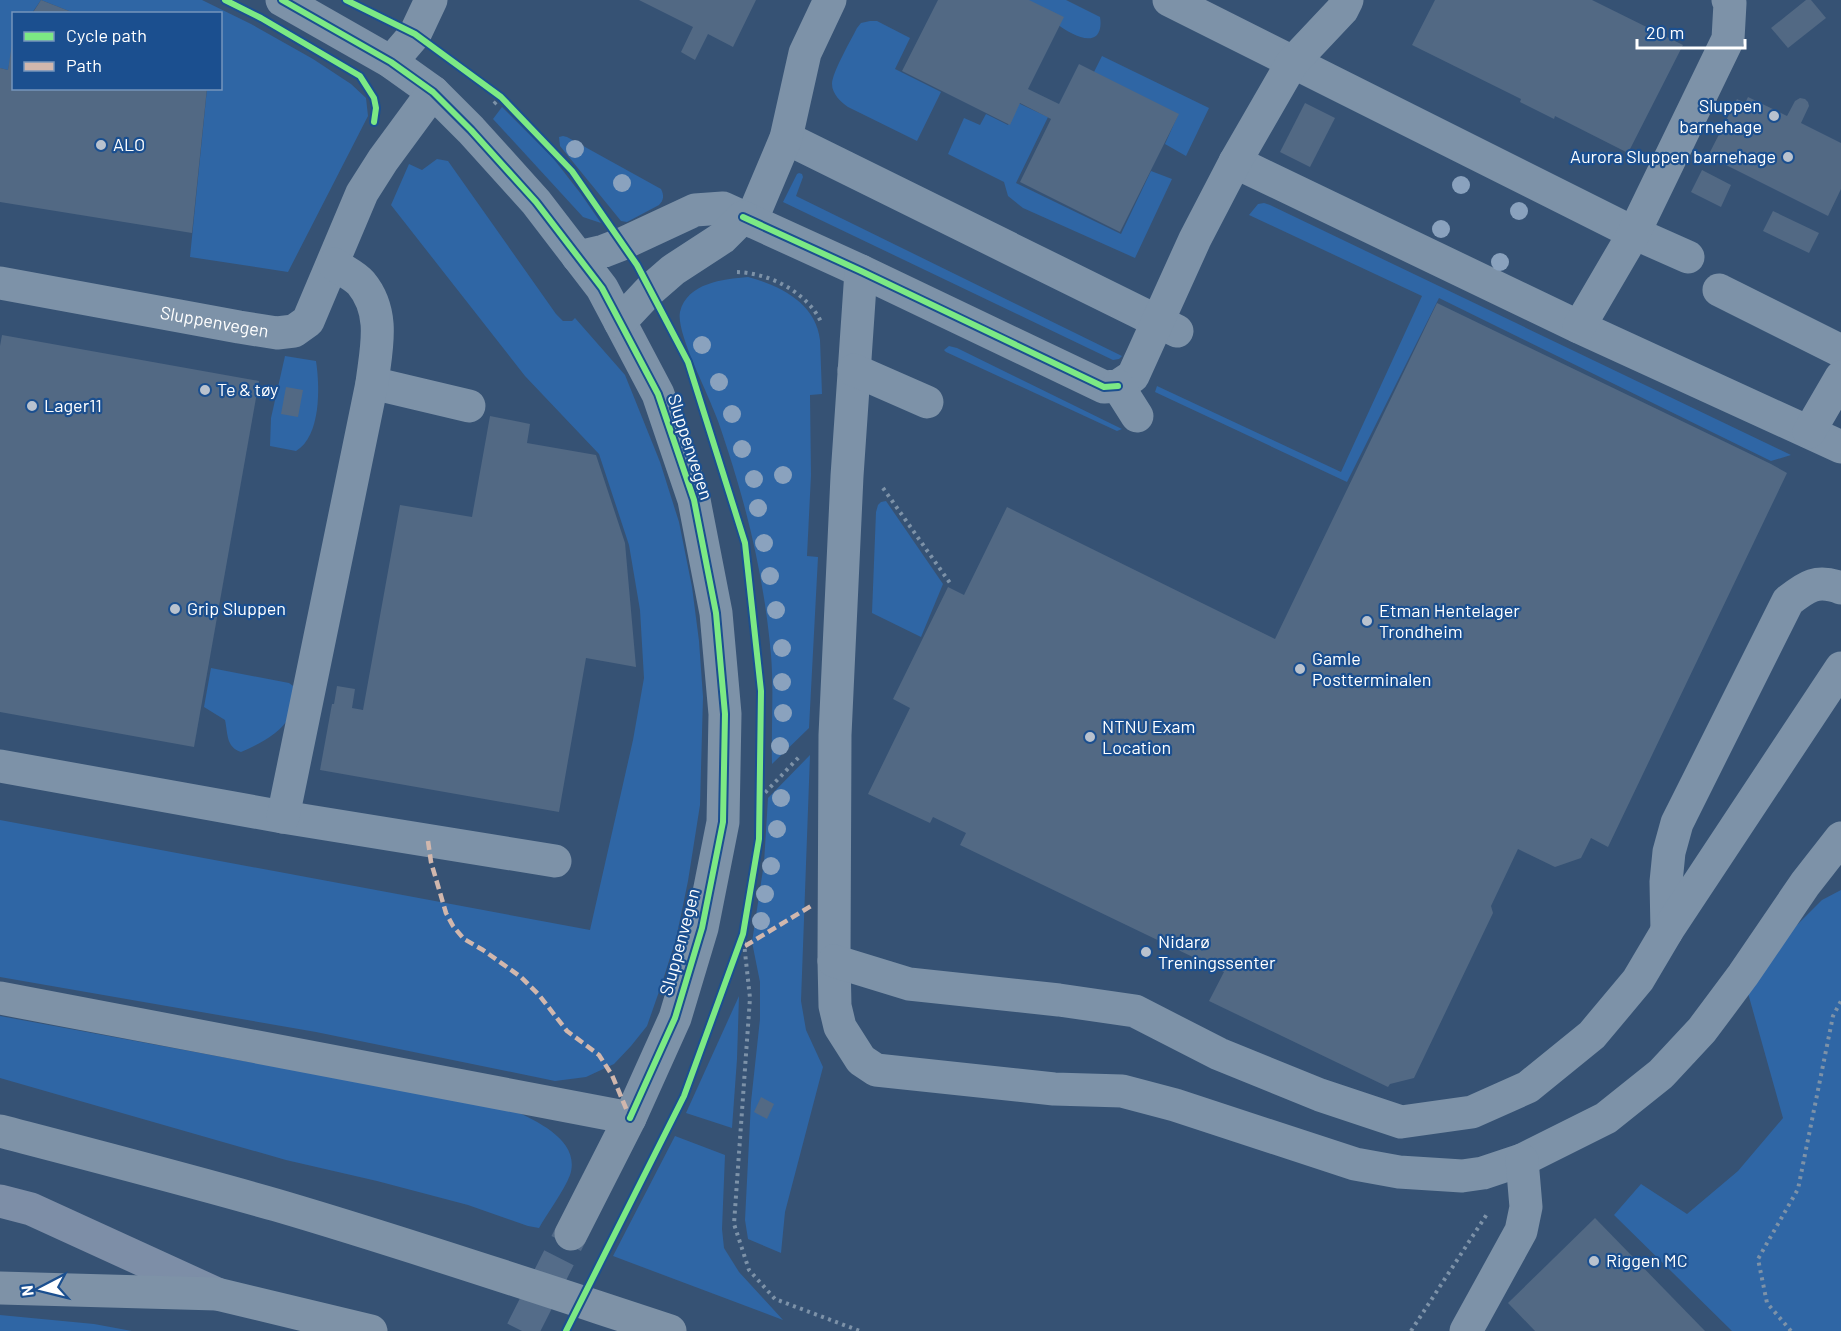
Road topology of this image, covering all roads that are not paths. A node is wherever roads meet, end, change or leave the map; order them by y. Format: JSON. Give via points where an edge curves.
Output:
{"nodes":[{"id":1,"x":282,"y":0,"type":"edge"},
{"id":2,"x":830,"y":0,"type":"edge"},
{"id":3,"x":1169,"y":0,"type":"edge"},
{"id":4,"x":1347,"y":0,"type":"edge"},
{"id":5,"x":1728,"y":0,"type":"edge"},
{"id":6,"x":424,"y":2,"type":"edge"},
{"id":7,"x":391,"y":62,"type":"junction"},
{"id":8,"x":1292,"y":63,"type":"junction"},
{"id":9,"x":433,"y":92,"type":"junction"},
{"id":10,"x":786,"y":138,"type":"junction"},
{"id":11,"x":1235,"y":162,"type":"junction"},
{"id":12,"x":747,"y":219,"type":"junction"},
{"id":13,"x":1634,"y":233,"type":"junction"},
{"id":14,"x":578,"y":257,"type":"junction"},
{"id":15,"x":1688,"y":257,"type":"dead end"},
{"id":16,"x":334,"y":264,"type":"junction"},
{"id":17,"x":861,"y":271,"type":"junction"},
{"id":18,"x":0,"y":282,"type":"edge"},
{"id":19,"x":1719,"y":290,"type":"dead end"},
{"id":20,"x":620,"y":322,"type":"junction"},
{"id":21,"x":1168,"y":327,"type":"junction"},
{"id":22,"x":1579,"y":327,"type":"junction"},
{"id":23,"x":1841,"y":351,"type":"edge"},
{"id":24,"x":854,"y":370,"type":"junction"},
{"id":25,"x":1841,"y":377,"type":"edge"},
{"id":26,"x":372,"y":383,"type":"junction"},
{"id":27,"x":1118,"y":386,"type":"junction"},
{"id":28,"x":927,"y":402,"type":"dead end"},
{"id":29,"x":469,"y":406,"type":"dead end"},
{"id":30,"x":1137,"y":416,"type":"dead end"},
{"id":31,"x":1809,"y":432,"type":"junction"},
{"id":32,"x":1841,"y":447,"type":"edge"},
{"id":33,"x":1841,"y":588,"type":"edge"},
{"id":34,"x":1841,"y":668,"type":"edge"},
{"id":35,"x":0,"y":766,"type":"edge"},
{"id":36,"x":283,"y":817,"type":"junction"},
{"id":37,"x":1841,"y":838,"type":"edge"},
{"id":38,"x":555,"y":861,"type":"dead end"},
{"id":39,"x":1667,"y":931,"type":"junction"},
{"id":40,"x":834,"y":961,"type":"junction"},
{"id":41,"x":0,"y":998,"type":"edge"},
{"id":42,"x":630,"y":1118,"type":"junction"},
{"id":43,"x":0,"y":1131,"type":"edge"},
{"id":44,"x":1522,"y":1160,"type":"junction"},
{"id":45,"x":0,"y":1201,"type":"edge"},
{"id":46,"x":571,"y":1234,"type":"tunnel mouth"},
{"id":47,"x":0,"y":1288,"type":"edge"},
{"id":48,"x":217,"y":1294,"type":"junction"},
{"id":49,"x":371,"y":1331,"type":"edge"},
{"id":50,"x":670,"y":1331,"type":"edge"},
{"id":51,"x":1466,"y":1331,"type":"edge"}],
"edges":[{"from":1,"to":7,"type":"street","name":"Sluppenvegen"},
{"from":2,"to":10,"type":"street","via":[[805,53]]},
{"from":3,"to":8,"type":"street"},
{"from":4,"to":8,"type":"street"},
{"from":5,"to":13,"type":"street","via":[[1728,39]]},
{"from":6,"to":7,"type":"street","via":[[415,34]]},
{"from":7,"to":9,"type":"street","name":"Sluppenvegen"},
{"from":8,"to":11,"type":"street"},
{"from":8,"to":13,"type":"street"},
{"from":9,"to":14,"type":"street","name":"Sluppenvegen","via":[[528,194]]},
{"from":9,"to":16,"type":"street","name":"Sluppenvegen","via":[[362,193]]},
{"from":10,"to":12,"type":"street"},
{"from":10,"to":21,"type":"street"},
{"from":11,"to":21,"type":"street","via":[[1207,245]]},
{"from":11,"to":22,"type":"street"},
{"from":12,"to":14,"type":"street","via":[[723,208],[695,210],[622,244]]},
{"from":12,"to":17,"type":"street"},
{"from":12,"to":20,"type":"street","via":[[673,270]]},
{"from":13,"to":15,"type":"street"},
{"from":13,"to":22,"type":"street"},
{"from":14,"to":20,"type":"street","name":"Sluppenvegen","via":[[602,288]]},
{"from":16,"to":18,"type":"street","name":"Sluppenvegen","via":[[308,321],[294,331],[277,333]]},
{"from":16,"to":26,"type":"street","via":[[359,282],[372,300],[378,328]]},
{"from":17,"to":24,"type":"street"},
{"from":17,"to":27,"type":"street","via":[[1104,387]]},
{"from":19,"to":23,"type":"street"},
{"from":20,"to":42,"type":"street","name":"Sluppenvegen","via":[[658,393],[694,500],[716,612],[725,714],[723,822],[702,928],[675,1018]]},
{"from":21,"to":27,"type":"street","via":[[1133,376]]},
{"from":22,"to":31,"type":"street"},
{"from":24,"to":28,"type":"street"},
{"from":24,"to":40,"type":"street","via":[[821,742]]},
{"from":25,"to":31,"type":"street"},
{"from":26,"to":29,"type":"street"},
{"from":26,"to":36,"type":"street"},
{"from":27,"to":30,"type":"street"},
{"from":31,"to":32,"type":"street"},
{"from":33,"to":39,"type":"street","via":[[1812,584],[1788,601],[1677,823],[1666,882]]},
{"from":34,"to":39,"type":"street"},
{"from":35,"to":36,"type":"street"},
{"from":36,"to":38,"type":"street"},
{"from":37,"to":44,"type":"street","via":[[1702,1030],[1661,1074],[1606,1118]]},
{"from":39,"to":40,"type":"street","via":[[1638,980],[1592,1035],[1528,1087],[1472,1112],[1401,1122],[1320,1095],[1219,1054],[1135,1011],[909,984]]},
{"from":40,"to":44,"type":"street","via":[[835,1006],[840,1028],[861,1060],[876,1070],[1054,1089],[1122,1091],[1355,1164],[1399,1172],[1462,1176]]},
{"from":41,"to":42,"type":"highway"},
{"from":42,"to":46,"type":"highway","name":"Sluppenvegen"},
{"from":43,"to":50,"type":"highway","via":[[278,1206]]},
{"from":44,"to":51,"type":"street","via":[[1527,1207],[1521,1231]]},
{"from":45,"to":48,"type":"main road","via":[[31,1209]]},
{"from":47,"to":48,"type":"highway"},
{"from":48,"to":49,"type":"highway"}]}
